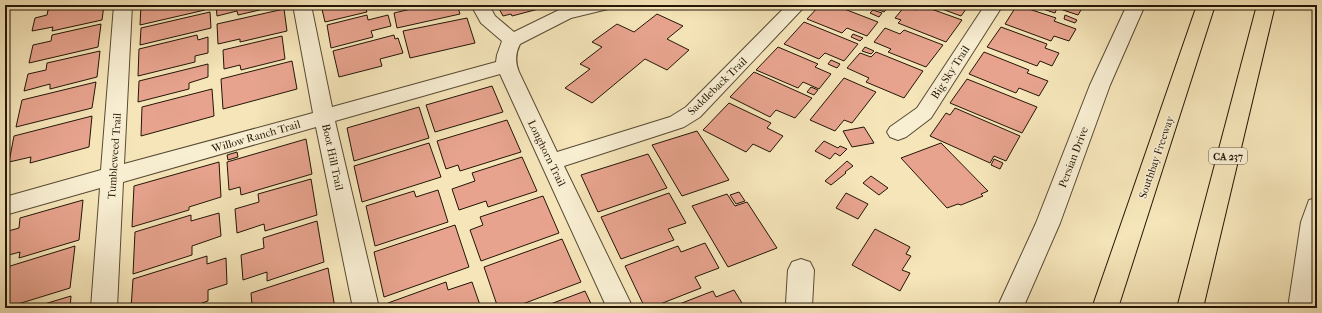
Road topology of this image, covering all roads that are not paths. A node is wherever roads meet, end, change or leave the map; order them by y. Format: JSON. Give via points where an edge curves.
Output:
{"nodes":[{"id":1,"x":123,"y":5,"type":"edge"},
{"id":2,"x":302,"y":5,"type":"edge"},
{"id":3,"x":480,"y":5,"type":"edge"},
{"id":4,"x":602,"y":5,"type":"edge"},
{"id":5,"x":797,"y":5,"type":"edge"},
{"id":6,"x":994,"y":5,"type":"edge"},
{"id":7,"x":1136,"y":5,"type":"edge"},
{"id":8,"x":1206,"y":5,"type":"edge"},
{"id":9,"x":1266,"y":5,"type":"edge"},
{"id":10,"x":508,"y":53,"type":"junction"},
{"id":11,"x":323,"y":110,"type":"junction"},
{"id":12,"x":898,"y":132,"type":"dead end"},
{"id":13,"x":552,"y":162,"type":"junction"},
{"id":14,"x":113,"y":168,"type":"junction"},
{"id":15,"x":5,"y":190,"type":"edge"},
{"id":16,"x":5,"y":206,"type":"edge"},
{"id":17,"x":1317,"y":207,"type":"edge"},
{"id":18,"x":801,"y":270,"type":"dead end"},
{"id":19,"x":104,"y":308,"type":"edge"},
{"id":20,"x":366,"y":308,"type":"edge"},
{"id":21,"x":620,"y":308,"type":"edge"},
{"id":22,"x":797,"y":308,"type":"edge"},
{"id":23,"x":1010,"y":308,"type":"edge"},
{"id":24,"x":1105,"y":308,"type":"edge"},
{"id":25,"x":1190,"y":308,"type":"edge"},
{"id":26,"x":1301,"y":308,"type":"edge"}],
"edges":[{"from":1,"to":14,"type":"street","name":"Tumbleweed Trail"},
{"from":2,"to":11,"type":"street","name":"Boot Hill Trail"},
{"from":3,"to":10,"type":"street","name":"Longhorn Trail"},
{"from":4,"to":10,"type":"street","name":"Willow Ranch Trail","via":[[565,14]]},
{"from":5,"to":13,"type":"street","name":"Saddleback Trail","via":[[693,112],[677,122]]},
{"from":6,"to":12,"type":"street","name":"Big Sky Trail","via":[[924,113]]},
{"from":7,"to":23,"type":"street","name":"Persian Drive","via":[[1100,85],[1048,223]]},
{"from":8,"to":24,"type":"highway","name":"Southbay Freeway"},
{"from":9,"to":25,"type":"highway","number":"CA 237"},
{"from":10,"to":11,"type":"street","name":"Willow Ranch Trail"},
{"from":10,"to":13,"type":"street","name":"Longhorn Trail"},
{"from":11,"to":14,"type":"street","name":"Willow Ranch Trail"},
{"from":11,"to":20,"type":"street","name":"Boot Hill Trail"},
{"from":13,"to":21,"type":"street","name":"Longhorn Trail"},
{"from":14,"to":15,"type":"street","name":"Willow Ranch Trail"},
{"from":14,"to":16,"type":"street","name":"Willow Ranch Trail"},
{"from":14,"to":19,"type":"street","name":"Tumbleweed Trail"},
{"from":17,"to":26,"type":"street"},
{"from":18,"to":22,"type":"street"}]}
